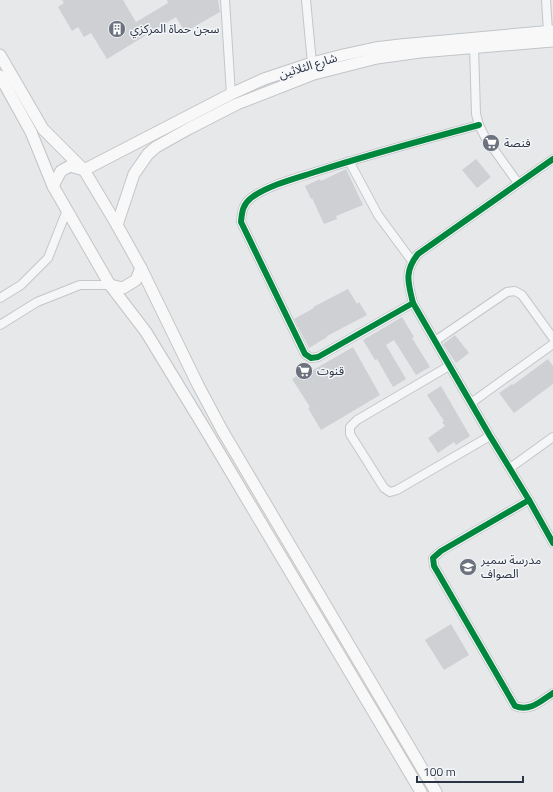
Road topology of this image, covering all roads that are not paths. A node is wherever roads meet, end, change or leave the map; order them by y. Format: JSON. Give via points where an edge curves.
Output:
{"nodes":[{"id":1,"x":226,"y":0,"type":"edge"},
{"id":2,"x":306,"y":0,"type":"edge"},
{"id":3,"x":546,"y":0,"type":"edge"},
{"id":4,"x":551,"y":34,"type":"edge"},
{"id":5,"x":419,"y":47,"type":"junction"},
{"id":6,"x":474,"y":47,"type":"junction"},
{"id":7,"x":0,"y":55,"type":"edge"},
{"id":8,"x":312,"y":64,"type":"junction"},
{"id":9,"x":0,"y":76,"type":"edge"},
{"id":10,"x":264,"y":79,"type":"junction"},
{"id":11,"x":269,"y":90,"type":"junction"},
{"id":12,"x":231,"y":94,"type":"junction"},
{"id":13,"x":479,"y":125,"type":"junction"},
{"id":14,"x":553,"y":158,"type":"edge"},
{"id":15,"x":349,"y":161,"type":"junction"},
{"id":16,"x":84,"y":170,"type":"junction"},
{"id":17,"x":518,"y":182,"type":"junction"},
{"id":18,"x":53,"y":186,"type":"junction"},
{"id":19,"x":67,"y":210,"type":"junction"},
{"id":20,"x":117,"y":225,"type":"junction"},
{"id":21,"x":412,"y":261,"type":"junction"},
{"id":22,"x":141,"y":268,"type":"junction"},
{"id":23,"x":110,"y":285,"type":"junction"},
{"id":24,"x":0,"y":298,"type":"edge"},
{"id":25,"x":412,"y":303,"type":"junction"},
{"id":26,"x":0,"y":325,"type":"edge"},
{"id":27,"x":553,"y":338,"type":"edge"},
{"id":28,"x":435,"y":341,"type":"junction"},
{"id":29,"x":553,"y":344,"type":"edge"},
{"id":30,"x":449,"y":366,"type":"junction"},
{"id":31,"x":471,"y":403,"type":"junction"},
{"id":32,"x":490,"y":436,"type":"junction"},
{"id":33,"x":553,"y":437,"type":"edge"},
{"id":34,"x":510,"y":468,"type":"junction"},
{"id":35,"x":529,"y":500,"type":"junction"},
{"id":36,"x":549,"y":531,"type":"edge"},
{"id":37,"x":553,"y":543,"type":"edge"},
{"id":38,"x":553,"y":693,"type":"edge"},
{"id":39,"x":421,"y":792,"type":"edge"},
{"id":40,"x":436,"y":792,"type":"edge"}],
"edges":[{"from":1,"to":12,"type":"street"},
{"from":2,"to":8,"type":"street"},
{"from":3,"to":4,"type":"street"},
{"from":4,"to":5,"type":"main road","name":"شارع الثلاثين"},
{"from":4,"to":6,"type":"main road"},
{"from":5,"to":6,"type":"main road"},
{"from":5,"to":8,"type":"main road","name":"شارع الثلاثين","via":[[375,48]]},
{"from":5,"to":11,"type":"main road","via":[[345,65]]},
{"from":6,"to":13,"type":"street","via":[[476,114]]},
{"from":7,"to":16,"type":"main road","via":[[43,129]]},
{"from":8,"to":10,"type":"main road","name":"شارع الثلاثين"},
{"from":9,"to":18,"type":"main road","via":[[31,132]]},
{"from":10,"to":11,"type":"main road"},
{"from":10,"to":12,"type":"main road","name":"شارع الثلاثين"},
{"from":11,"to":20,"type":"main road","via":[[212,116],[148,154],[134,174]]},
{"from":12,"to":16,"type":"main road","name":"شارع الثلاثين"},
{"from":13,"to":15,"type":"street"},
{"from":13,"to":17,"type":"street"},
{"from":14,"to":17,"type":"street"},
{"from":15,"to":21,"type":"street","via":[[378,215]]},
{"from":15,"to":25,"type":"street","via":[[264,190],[243,207],[241,222],[305,354],[310,358],[318,357]]},
{"from":16,"to":18,"type":"main road","via":[[70,166],[61,171]]},
{"from":16,"to":20,"type":"main road"},
{"from":17,"to":21,"type":"street","via":[[418,254]]},
{"from":18,"to":19,"type":"main road"},
{"from":19,"to":23,"type":"main road"},
{"from":19,"to":24,"type":"street","via":[[48,258],[20,285]]},
{"from":20,"to":22,"type":"main road"},
{"from":21,"to":25,"type":"street","via":[[408,281]]},
{"from":22,"to":23,"type":"main road","via":[[136,280],[123,288]]},
{"from":22,"to":40,"type":"main road","via":[[222,430]]},
{"from":23,"to":26,"type":"street","via":[[80,285],[37,302]]},
{"from":23,"to":39,"type":"main road","via":[[146,332]]},
{"from":25,"to":28,"type":"street"},
{"from":27,"to":28,"type":"street","via":[[522,295],[514,291],[507,292]]},
{"from":28,"to":30,"type":"street"},
{"from":29,"to":31,"type":"street"},
{"from":30,"to":31,"type":"street"},
{"from":30,"to":32,"type":"street","via":[[357,420],[350,427],[350,434],[384,488],[390,492]]},
{"from":31,"to":32,"type":"street"},
{"from":32,"to":34,"type":"street"},
{"from":33,"to":34,"type":"street"},
{"from":34,"to":35,"type":"street"},
{"from":35,"to":36,"type":"street"},
{"from":35,"to":38,"type":"street","via":[[433,558],[434,566],[515,706],[522,709],[530,708]]},
{"from":36,"to":37,"type":"street"}]}
